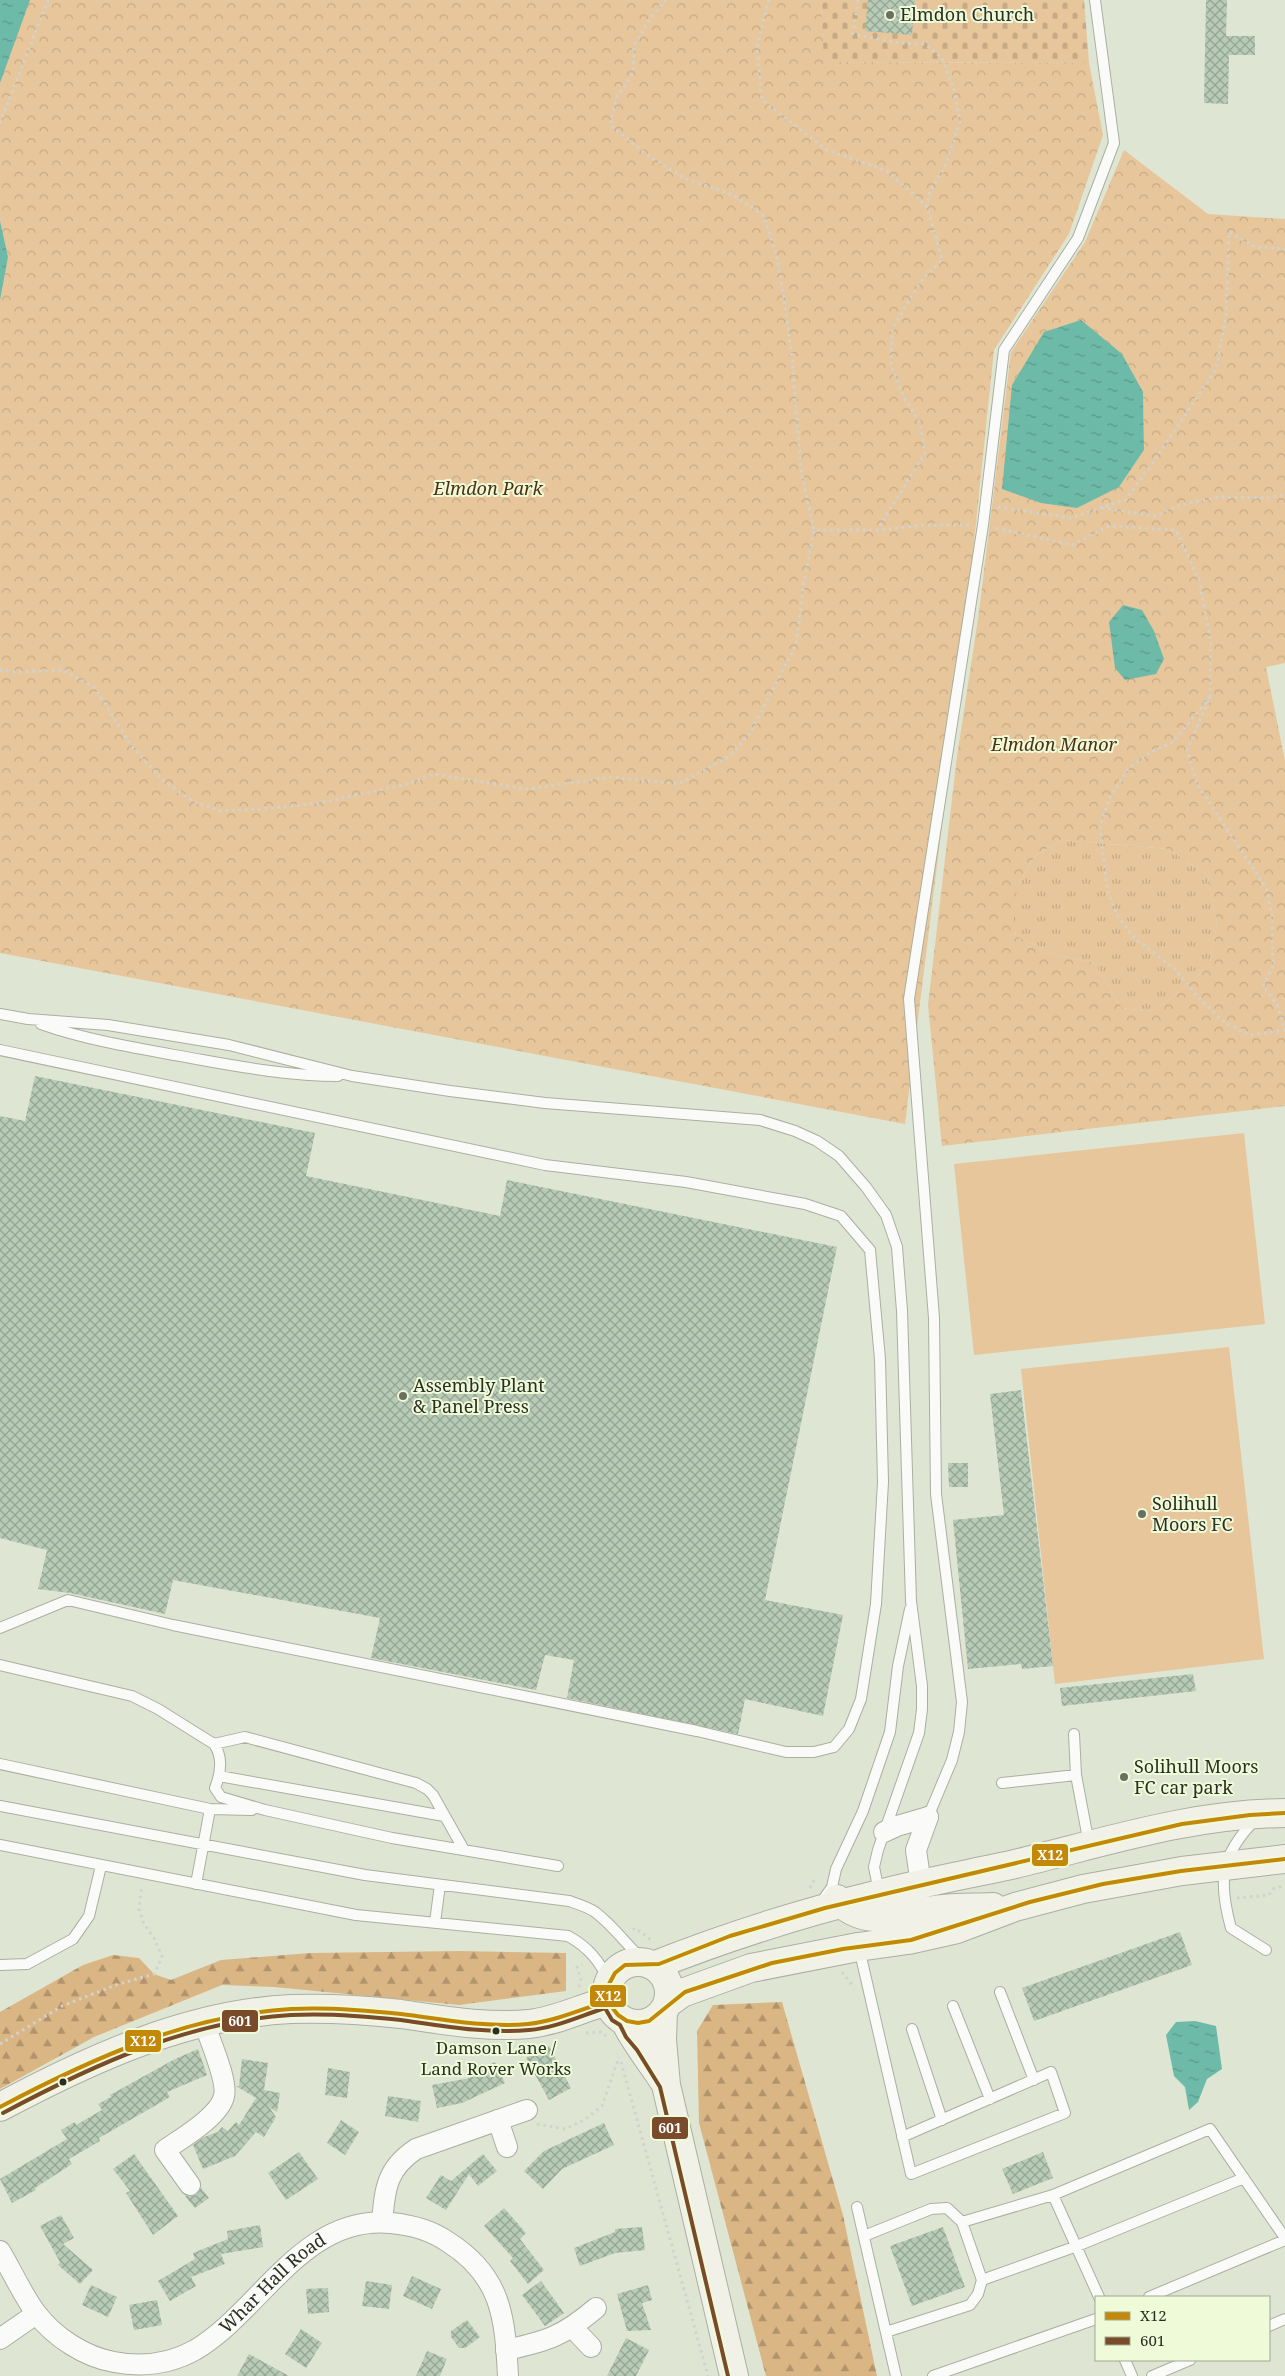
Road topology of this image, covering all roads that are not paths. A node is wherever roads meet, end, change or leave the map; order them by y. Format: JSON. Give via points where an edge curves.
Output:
{"nodes":[{"id":1,"x":1095,"y":0,"type":"edge"},
{"id":2,"x":0,"y":1014,"type":"edge"},
{"id":3,"x":28,"y":1019,"type":"junction"},
{"id":4,"x":0,"y":1050,"type":"edge"},
{"id":5,"x":352,"y":1076,"type":"junction"},
{"id":6,"x":911,"y":1601,"type":"junction"},
{"id":7,"x":0,"y":1628,"type":"edge"},
{"id":8,"x":0,"y":1665,"type":"edge"},
{"id":9,"x":1074,"y":1734,"type":"dead end"},
{"id":10,"x":214,"y":1744,"type":"junction"},
{"id":11,"x":0,"y":1764,"type":"edge"},
{"id":12,"x":1076,"y":1775,"type":"junction"},
{"id":13,"x":220,"y":1776,"type":"junction"},
{"id":14,"x":1002,"y":1783,"type":"dead end"},
{"id":15,"x":0,"y":1806,"type":"edge"},
{"id":16,"x":210,"y":1809,"type":"junction"},
{"id":17,"x":266,"y":1810,"type":"junction"},
{"id":18,"x":1274,"y":1813,"type":"edge"},
{"id":19,"x":444,"y":1816,"type":"junction"},
{"id":20,"x":928,"y":1817,"type":"junction"},
{"id":21,"x":884,"y":1832,"type":"junction"},
{"id":22,"x":203,"y":1844,"type":"junction"},
{"id":23,"x":0,"y":1845,"type":"edge"},
{"id":24,"x":1089,"y":1846,"type":"junction"},
{"id":25,"x":464,"y":1850,"type":"junction"},
{"id":26,"x":1285,"y":1859,"type":"edge"},
{"id":27,"x":101,"y":1866,"type":"junction"},
{"id":28,"x":558,"y":1866,"type":"dead end"},
{"id":29,"x":1224,"y":1874,"type":"junction"},
{"id":30,"x":196,"y":1884,"type":"junction"},
{"id":31,"x":440,"y":1885,"type":"junction"},
{"id":32,"x":921,"y":1886,"type":"junction"},
{"id":33,"x":837,"y":1896,"type":"junction"},
{"id":34,"x":876,"y":1905,"type":"junction"},
{"id":35,"x":1015,"y":1907,"type":"junction"},
{"id":36,"x":435,"y":1922,"type":"junction"},
{"id":37,"x":1266,"y":1950,"type":"dead end"},
{"id":38,"x":846,"y":1955,"type":"junction"},
{"id":39,"x":0,"y":1965,"type":"edge"},
{"id":40,"x":649,"y":1965,"type":"junction"},
{"id":41,"x":1000,"y":1992,"type":"dead end"},
{"id":42,"x":614,"y":2001,"type":"junction"},
{"id":43,"x":953,"y":2006,"type":"dead end"},
{"id":44,"x":665,"y":2007,"type":"junction"},
{"id":45,"x":204,"y":2022,"type":"junction"},
{"id":46,"x":912,"y":2029,"type":"dead end"},
{"id":47,"x":1034,"y":2080,"type":"junction"},
{"id":48,"x":666,"y":2085,"type":"junction"},
{"id":49,"x":990,"y":2099,"type":"junction"},
{"id":50,"x":0,"y":2107,"type":"edge"},
{"id":51,"x":526,"y":2110,"type":"road end"},
{"id":52,"x":498,"y":2120,"type":"junction"},
{"id":53,"x":942,"y":2120,"type":"junction"},
{"id":54,"x":902,"y":2137,"type":"junction"},
{"id":55,"x":507,"y":2147,"type":"dead end"},
{"id":56,"x":1244,"y":2178,"type":"junction"},
{"id":57,"x":190,"y":2185,"type":"dead end"},
{"id":58,"x":1053,"y":2195,"type":"junction"},
{"id":59,"x":857,"y":2207,"type":"dead end"},
{"id":60,"x":382,"y":2222,"type":"junction"},
{"id":61,"x":962,"y":2222,"type":"junction"},
{"id":62,"x":864,"y":2236,"type":"junction"},
{"id":63,"x":1285,"y":2239,"type":"edge"},
{"id":64,"x":1076,"y":2246,"type":"junction"},
{"id":65,"x":0,"y":2251,"type":"edge"},
{"id":66,"x":982,"y":2280,"type":"junction"},
{"id":67,"x":1099,"y":2296,"type":"edge"},
{"id":68,"x":1151,"y":2296,"type":"edge"},
{"id":69,"x":596,"y":2308,"type":"dead end"},
{"id":70,"x":36,"y":2314,"type":"junction"},
{"id":71,"x":1095,"y":2319,"type":"edge"},
{"id":72,"x":1285,"y":2319,"type":"edge"},
{"id":73,"x":1270,"y":2326,"type":"edge"},
{"id":74,"x":573,"y":2328,"type":"junction"},
{"id":75,"x":886,"y":2332,"type":"junction"},
{"id":76,"x":0,"y":2339,"type":"edge"},
{"id":77,"x":591,"y":2348,"type":"dead end"},
{"id":78,"x":506,"y":2350,"type":"junction"},
{"id":79,"x":1125,"y":2361,"type":"edge"},
{"id":80,"x":1188,"y":2361,"type":"edge"},
{"id":81,"x":112,"y":2369,"type":"edge"},
{"id":82,"x":508,"y":2376,"type":"edge"},
{"id":83,"x":734,"y":2376,"type":"edge"},
{"id":84,"x":896,"y":2376,"type":"edge"},
{"id":85,"x":933,"y":2376,"type":"edge"},
{"id":86,"x":1132,"y":2376,"type":"edge"},
{"id":87,"x":1152,"y":2376,"type":"edge"}],
"edges":[{"from":1,"to":20,"type":"lane","via":[[1114,143],[1078,238],[1004,350],[983,525],[909,999],[934,1318],[936,1494],[962,1702],[952,1760]]},
{"from":2,"to":3,"type":"lane"},
{"from":3,"to":5,"type":"lane","via":[[108,1025],[229,1045]]},
{"from":3,"to":5,"type":"lane","via":[[68,1033],[251,1068],[306,1076]]},
{"from":4,"to":7,"type":"lane","via":[[545,1165],[686,1182],[805,1204],[841,1216],[870,1250],[880,1359],[883,1482],[876,1604],[861,1699],[849,1729],[834,1747],[814,1752],[786,1752],[697,1731],[173,1625],[68,1600]]},
{"from":5,"to":6,"type":"lane","via":[[545,1104],[760,1120],[817,1141],[839,1156],[886,1215],[897,1247],[902,1310]]},
{"from":6,"to":21,"type":"lane","via":[[922,1686],[919,1733]]},
{"from":6,"to":33,"type":"lane","via":[[898,1666],[890,1732],[863,1811],[836,1870]]},
{"from":8,"to":10,"type":"lane","via":[[132,1696]]},
{"from":9,"to":12,"type":"lane"},
{"from":10,"to":13,"type":"lane","via":[[219,1752]]},
{"from":10,"to":19,"type":"lane","via":[[245,1737],[416,1783],[433,1795]]},
{"from":11,"to":16,"type":"lane"},
{"from":12,"to":14,"type":"lane"},
{"from":12,"to":24,"type":"lane"},
{"from":13,"to":17,"type":"lane","via":[[215,1788],[221,1796]]},
{"from":13,"to":19,"type":"lane"},
{"from":15,"to":22,"type":"lane"},
{"from":16,"to":17,"type":"lane"},
{"from":16,"to":22,"type":"lane"},
{"from":17,"to":25,"type":"lane"},
{"from":18,"to":24,"type":"street","via":[[1212,1817],[1155,1827]]},
{"from":18,"to":29,"type":"lane","via":[[1243,1832],[1231,1849]]},
{"from":19,"to":25,"type":"lane"},
{"from":20,"to":21,"type":"street"},
{"from":20,"to":32,"type":"street","via":[[916,1850]]},
{"from":21,"to":34,"type":"lane","via":[[874,1867]]},
{"from":22,"to":30,"type":"lane"},
{"from":22,"to":31,"type":"lane","via":[[365,1875]]},
{"from":23,"to":27,"type":"lane"},
{"from":24,"to":32,"type":"street"},
{"from":25,"to":28,"type":"lane"},
{"from":26,"to":29,"type":"street"},
{"from":27,"to":30,"type":"lane"},
{"from":27,"to":39,"type":"lane","via":[[89,1916],[73,1939],[27,1964]]},
{"from":29,"to":35,"type":"street","via":[[1083,1889]]},
{"from":29,"to":37,"type":"lane","via":[[1224,1900],[1231,1928]]},
{"from":30,"to":36,"type":"lane","via":[[356,1915]]},
{"from":31,"to":36,"type":"lane"},
{"from":31,"to":40,"type":"lane","via":[[569,1901],[593,1911]]},
{"from":32,"to":34,"type":"street"},
{"from":33,"to":34,"type":"street"},
{"from":33,"to":40,"type":"street","via":[[802,1914]]},
{"from":34,"to":35,"type":"street","via":[[891,1919],[942,1909]]},
{"from":34,"to":38,"type":"street"},
{"from":35,"to":38,"type":"street","via":[[957,1929]]},
{"from":36,"to":42,"type":"lane","via":[[568,1936],[595,1956]]},
{"from":38,"to":44,"type":"street","via":[[750,1968],[682,1993]]},
{"from":38,"to":54,"type":"lane","via":[[866,1982]]},
{"from":40,"to":42,"type":"street","via":[[635,1962],[615,1972]]},
{"from":40,"to":44,"type":"street","via":[[661,1972],[667,1982],[669,1993]]},
{"from":41,"to":47,"type":"lane"},
{"from":42,"to":44,"type":"street","via":[[635,2024],[656,2018]]},
{"from":42,"to":45,"type":"street","via":[[550,2021],[514,2025],[319,2009],[268,2011]]},
{"from":42,"to":48,"type":"street","via":[[631,2034]]},
{"from":43,"to":49,"type":"lane"},
{"from":44,"to":48,"type":"street","via":[[662,2040]]},
{"from":45,"to":50,"type":"street","via":[[125,2048]]},
{"from":45,"to":57,"type":"street","via":[[225,2096],[218,2109],[165,2150]]},
{"from":46,"to":53,"type":"lane"},
{"from":47,"to":49,"type":"lane"},
{"from":47,"to":54,"type":"lane","via":[[1051,2072],[1065,2113],[911,2174]]},
{"from":48,"to":83,"type":"street"},
{"from":49,"to":53,"type":"lane"},
{"from":51,"to":52,"type":"street"},
{"from":52,"to":55,"type":"street"},
{"from":52,"to":60,"type":"street","via":[[416,2149],[408,2155],[391,2173],[385,2189]]},
{"from":53,"to":54,"type":"lane"},
{"from":56,"to":58,"type":"lane","via":[[1210,2129]]},
{"from":56,"to":63,"type":"lane"},
{"from":56,"to":64,"type":"lane"},
{"from":58,"to":61,"type":"lane"},
{"from":58,"to":64,"type":"lane"},
{"from":59,"to":62,"type":"lane"},
{"from":60,"to":78,"type":"street","name":"Whar Hall Road","via":[[405,2224],[434,2234],[457,2247],[477,2266],[500,2306]]},
{"from":60,"to":81,"type":"street","name":"Whar Hall Road","via":[[334,2232],[313,2245],[232,2321],[193,2351],[157,2364]]},
{"from":61,"to":62,"type":"lane","via":[[947,2208],[930,2209]]},
{"from":61,"to":66,"type":"lane"},
{"from":62,"to":75,"type":"lane"},
{"from":63,"to":68,"type":"lane"},
{"from":64,"to":66,"type":"lane"},
{"from":64,"to":67,"type":"lane"},
{"from":65,"to":70,"type":"street","name":"Whar Hall Road"},
{"from":66,"to":75,"type":"lane","via":[[970,2305]]},
{"from":69,"to":74,"type":"street"},
{"from":70,"to":76,"type":"street"},
{"from":70,"to":81,"type":"street","name":"Whar Hall Road","via":[[78,2349]]},
{"from":71,"to":85,"type":"lane"},
{"from":72,"to":73,"type":"lane"},
{"from":74,"to":77,"type":"street"},
{"from":74,"to":78,"type":"street","via":[[544,2342]]},
{"from":75,"to":84,"type":"lane"},
{"from":78,"to":82,"type":"street","name":"Whar Hall Road"},
{"from":79,"to":86,"type":"lane"},
{"from":80,"to":87,"type":"lane"}]}
